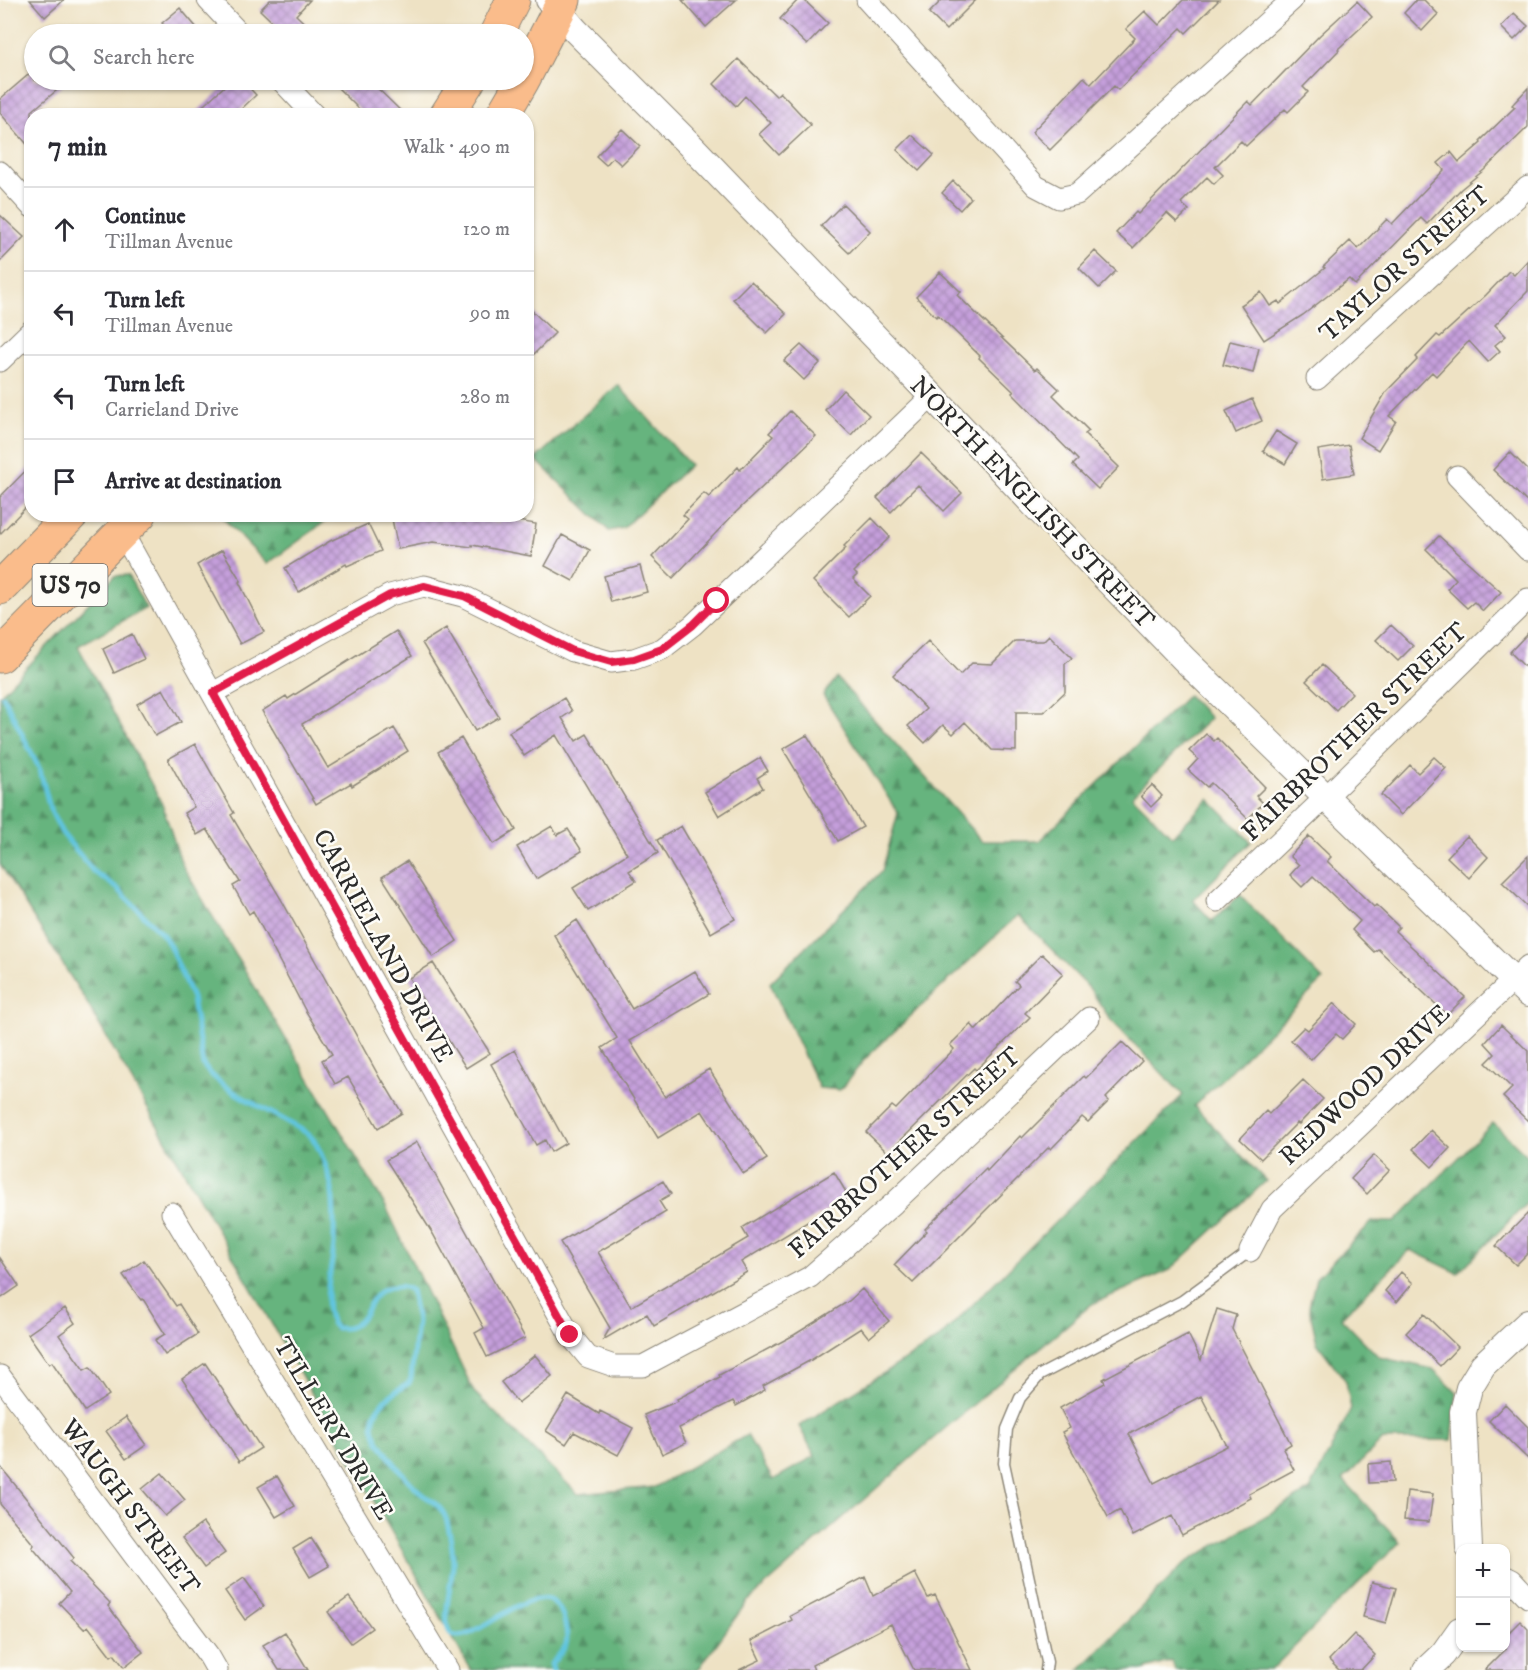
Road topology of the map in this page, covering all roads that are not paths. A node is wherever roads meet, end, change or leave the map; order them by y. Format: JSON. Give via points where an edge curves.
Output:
{"nodes":[{"id":1,"x":208,"y":0,"type":"edge"},
{"id":2,"x":513,"y":0,"type":"edge"},
{"id":3,"x":867,"y":0,"type":"edge"},
{"id":4,"x":1292,"y":0,"type":"edge"},
{"id":5,"x":557,"y":4,"type":"edge"},
{"id":6,"x":231,"y":24,"type":"edge"},
{"id":7,"x":501,"y":24,"type":"edge"},
{"id":8,"x":534,"y":55,"type":"edge"},
{"id":9,"x":290,"y":90,"type":"edge"},
{"id":10,"x":463,"y":90,"type":"edge"},
{"id":11,"x":517,"y":90,"type":"edge"},
{"id":12,"x":307,"y":108,"type":"edge"},
{"id":13,"x":451,"y":108,"type":"edge"},
{"id":14,"x":507,"y":108,"type":"edge"},
{"id":15,"x":0,"y":172,"type":"edge"},
{"id":16,"x":1528,"y":187,"type":"edge"},
{"id":17,"x":24,"y":198,"type":"edge"},
{"id":18,"x":24,"y":338,"type":"edge"},
{"id":19,"x":0,"y":361,"type":"edge"},
{"id":20,"x":1317,"y":379,"type":"dead end"},
{"id":21,"x":932,"y":396,"type":"junction"},
{"id":22,"x":1457,"y":476,"type":"dead end"},
{"id":23,"x":64,"y":522,"type":"edge"},
{"id":24,"x":131,"y":523,"type":"edge"},
{"id":25,"x":1528,"y":550,"type":"edge"},
{"id":26,"x":0,"y":588,"type":"edge"},
{"id":27,"x":1528,"y":599,"type":"edge"},
{"id":28,"x":0,"y":656,"type":"edge"},
{"id":29,"x":213,"y":693,"type":"junction"},
{"id":30,"x":1326,"y":797,"type":"junction"},
{"id":31,"x":1217,"y":901,"type":"dead end"},
{"id":32,"x":1523,"y":980,"type":"edge"},
{"id":33,"x":1089,"y":1018,"type":"dead end"},
{"id":34,"x":172,"y":1213,"type":"dead end"},
{"id":35,"x":1250,"y":1251,"type":"joint"},
{"id":36,"x":1528,"y":1323,"type":"edge"},
{"id":37,"x":614,"y":1366,"type":"joint"},
{"id":38,"x":0,"y":1376,"type":"edge"},
{"id":39,"x":1469,"y":1544,"type":"edge"},
{"id":40,"x":1510,"y":1579,"type":"edge"},
{"id":41,"x":1528,"y":1597,"type":"edge"},
{"id":42,"x":1456,"y":1637,"type":"edge"},
{"id":43,"x":217,"y":1670,"type":"edge"},
{"id":44,"x":448,"y":1670,"type":"edge"},
{"id":45,"x":1046,"y":1670,"type":"edge"},
{"id":46,"x":1426,"y":1670,"type":"edge"}],
"edges":[{"from":1,"to":6,"type":"street"},
{"from":2,"to":7,"type":"highway"},
{"from":3,"to":4,"type":"street","via":[[1036,186],[1059,198],[1077,194]]},
{"from":5,"to":8,"type":"highway"},
{"from":5,"to":21,"type":"street","name":"NORTH ENGLISH STREET"},
{"from":9,"to":12,"type":"street"},
{"from":10,"to":13,"type":"highway"},
{"from":11,"to":14,"type":"highway"},
{"from":15,"to":17,"type":"street"},
{"from":16,"to":20,"type":"street","name":"TAYLOR STREET"},
{"from":18,"to":19,"type":"street"},
{"from":21,"to":29,"type":"street","via":[[693,625],[662,649],[611,662],[573,651],[464,596],[424,586],[390,595]]},
{"from":21,"to":30,"type":"street","name":"NORTH ENGLISH STREET","via":[[1176,651]]},
{"from":22,"to":25,"type":"street"},
{"from":23,"to":26,"type":"highway","number":"US 70"},
{"from":24,"to":28,"type":"highway","number":"US 70"},
{"from":24,"to":29,"type":"street","name":"CARRIELAND DRIVE"},
{"from":27,"to":30,"type":"street","name":"FAIRBROTHER STREET"},
{"from":29,"to":37,"type":"street","name":"CARRIELAND DRIVE","via":[[570,1335],[588,1357]]},
{"from":30,"to":31,"type":"street","name":"FAIRBROTHER STREET"},
{"from":30,"to":32,"type":"street","name":"NORTH ENGLISH STREET"},
{"from":32,"to":35,"type":"street","name":"REDWOOD DRIVE","via":[[1272,1209]]},
{"from":33,"to":37,"type":"street","name":"FAIRBROTHER STREET","via":[[810,1277],[643,1366]]},
{"from":34,"to":44,"type":"street","name":"TILLERY DRIVE"},
{"from":35,"to":45,"type":"lane","via":[[1182,1301],[1040,1375],[1020,1398],[1007,1429],[1004,1463]]},
{"from":36,"to":39,"type":"street","via":[[1484,1365],[1470,1388],[1463,1412]]},
{"from":38,"to":43,"type":"street","name":"WAUGH STREET"},
{"from":40,"to":41,"type":"street"},
{"from":42,"to":46,"type":"street"}]}
